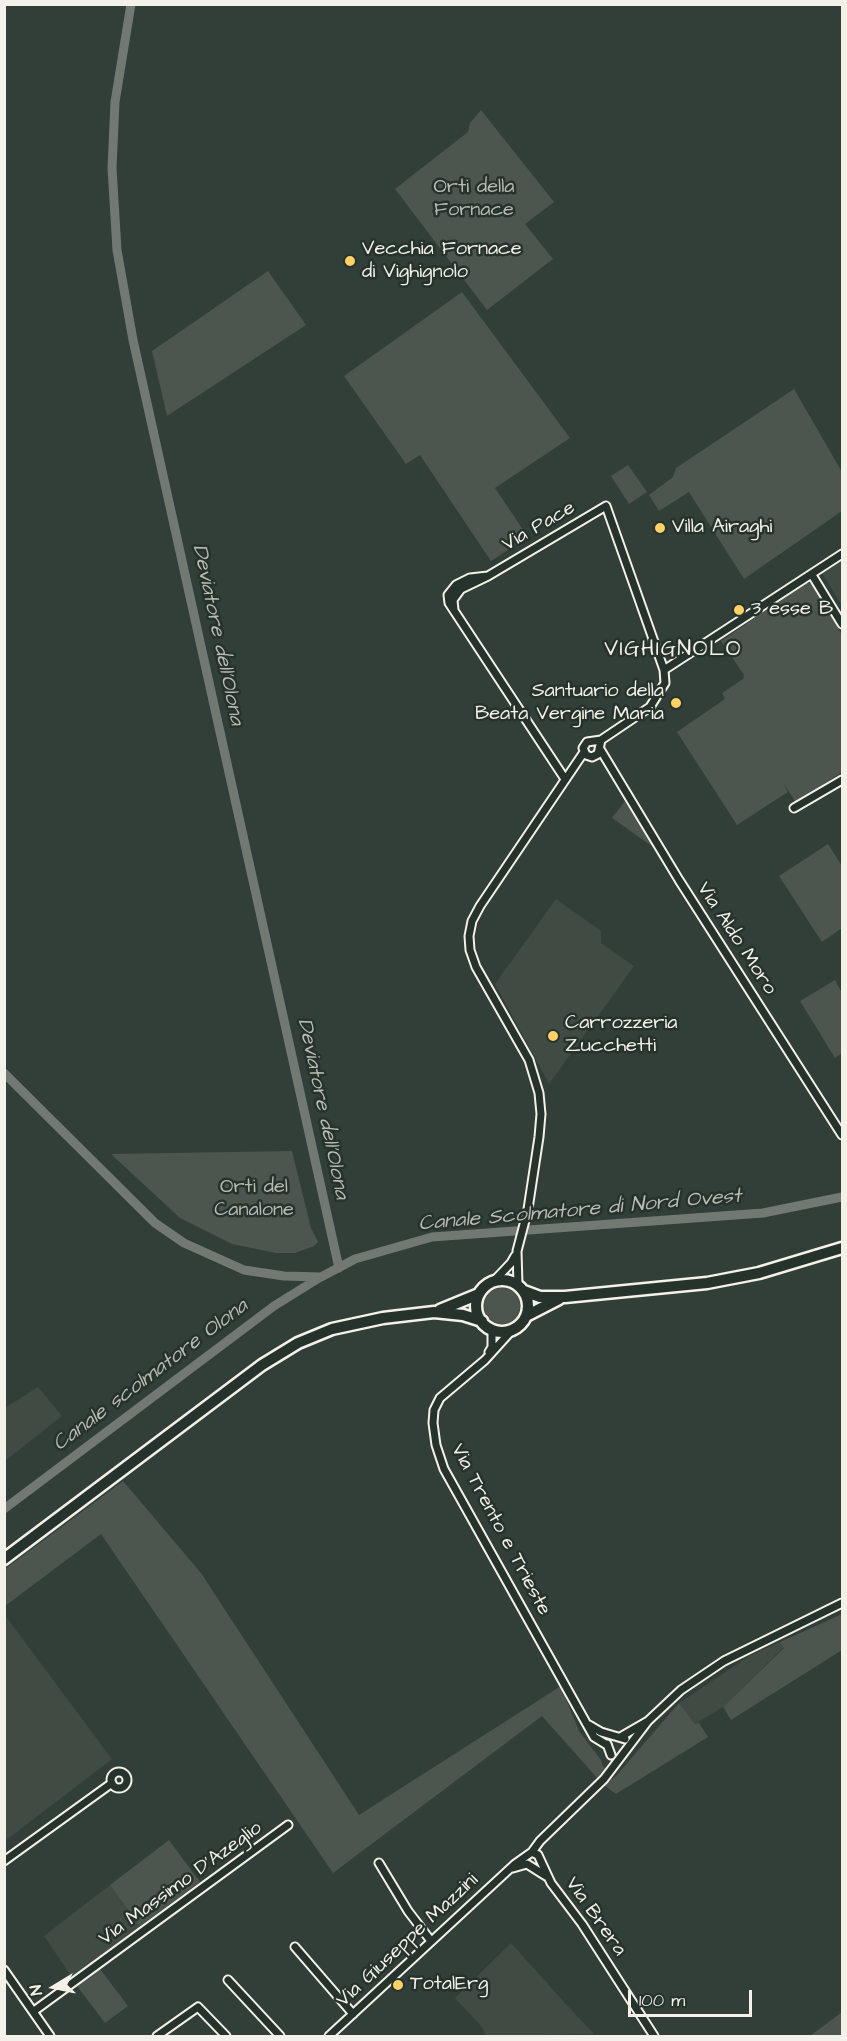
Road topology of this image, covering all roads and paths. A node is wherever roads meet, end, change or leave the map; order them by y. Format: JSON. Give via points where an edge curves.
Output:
{"nodes":[{"id":1,"x":843,"y":554,"type":"edge"},
{"id":2,"x":812,"y":575,"type":"junction"},
{"id":3,"x":843,"y":624,"type":"edge"},
{"id":4,"x":664,"y":670,"type":"junction"},
{"id":5,"x":599,"y":744,"type":"junction"},
{"id":6,"x":585,"y":754,"type":"junction"},
{"id":7,"x":596,"y":756,"type":"junction"},
{"id":8,"x":605,"y":759,"type":"junction"},
{"id":9,"x":565,"y":779,"type":"junction"},
{"id":10,"x":843,"y":780,"type":"edge"},
{"id":11,"x":794,"y":808,"type":"dead end"},
{"id":12,"x":843,"y":1135,"type":"edge"},
{"id":13,"x":843,"y":1248,"type":"edge"},
{"id":14,"x":517,"y":1251,"type":"junction"},
{"id":15,"x":493,"y":1282,"type":"junction"},
{"id":16,"x":521,"y":1288,"type":"junction"},
{"id":17,"x":479,"y":1294,"type":"junction"},
{"id":18,"x":565,"y":1297,"type":"junction"},
{"id":19,"x":434,"y":1312,"type":"junction"},
{"id":20,"x":526,"y":1316,"type":"junction"},
{"id":21,"x":482,"y":1321,"type":"junction"},
{"id":22,"x":492,"y":1329,"type":"junction"},
{"id":23,"x":513,"y":1329,"type":"junction"},
{"id":24,"x":485,"y":1360,"type":"junction"},
{"id":25,"x":4,"y":1559,"type":"edge"},
{"id":26,"x":840,"y":1607,"type":"edge"},
{"id":27,"x":648,"y":1721,"type":"junction"},
{"id":28,"x":588,"y":1725,"type":"junction"},
{"id":29,"x":618,"y":1736,"type":"junction"},
{"id":30,"x":607,"y":1745,"type":"junction"},
{"id":31,"x":628,"y":1747,"type":"junction"},
{"id":32,"x":611,"y":1755,"type":"junction"},
{"id":33,"x":621,"y":1756,"type":"junction"},
{"id":34,"x":607,"y":1775,"type":"junction"},
{"id":35,"x":112,"y":1783,"type":"dead end"},
{"id":36,"x":288,"y":1826,"type":"dead end"},
{"id":37,"x":535,"y":1853,"type":"junction"},
{"id":38,"x":4,"y":1861,"type":"edge"},
{"id":39,"x":379,"y":1863,"type":"dead end"},
{"id":40,"x":528,"y":1863,"type":"junction"},
{"id":41,"x":548,"y":1878,"type":"junction"},
{"id":42,"x":431,"y":1941,"type":"junction"},
{"id":43,"x":295,"y":1947,"type":"dead end"},
{"id":44,"x":4,"y":1970,"type":"edge"},
{"id":45,"x":228,"y":1980,"type":"dead end"},
{"id":46,"x":34,"y":2011,"type":"junction"},
{"id":47,"x":353,"y":2014,"type":"junction"},
{"id":48,"x":46,"y":2035,"type":"edge"},
{"id":49,"x":156,"y":2037,"type":"edge"},
{"id":50,"x":226,"y":2037,"type":"edge"},
{"id":51,"x":280,"y":2037,"type":"edge"},
{"id":52,"x":329,"y":2037,"type":"edge"},
{"id":53,"x":654,"y":2037,"type":"edge"}],
"edges":[{"from":1,"to":2,"type":"street"},
{"from":2,"to":3,"type":"street"},
{"from":2,"to":4,"type":"street"},
{"from":4,"to":5,"type":"street","via":[[665,683],[653,704]]},
{"from":4,"to":9,"type":"street","name":"Via Pace","via":[[606,506],[461,589],[453,600],[454,610]]},
{"from":5,"to":6,"type":"street","via":[[587,742]]},
{"from":5,"to":7,"type":"street"},
{"from":5,"to":8,"type":"street","name":"Via Aldo Moro"},
{"from":6,"to":7,"type":"street"},
{"from":6,"to":9,"type":"street"},
{"from":7,"to":8,"type":"street"},
{"from":8,"to":12,"type":"street","name":"Via Aldo Moro"},
{"from":9,"to":14,"type":"street","via":[[480,906],[469,936],[476,967],[529,1060],[538,1092],[539,1137]]},
{"from":10,"to":11,"type":"street"},
{"from":13,"to":18,"type":"main road","via":[[736,1278]]},
{"from":14,"to":15,"type":"street"},
{"from":14,"to":16,"type":"street"},
{"from":15,"to":16,"type":"main road","via":[[504,1280]]},
{"from":15,"to":17,"type":"main road"},
{"from":16,"to":18,"type":"main road","via":[[540,1297]]},
{"from":16,"to":20,"type":"main road","via":[[528,1302]]},
{"from":17,"to":19,"type":"main road"},
{"from":17,"to":21,"type":"main road","via":[[476,1306]]},
{"from":18,"to":20,"type":"main road"},
{"from":19,"to":21,"type":"main road"},
{"from":19,"to":25,"type":"main road","via":[[349,1324],[314,1335],[281,1352]]},
{"from":20,"to":23,"type":"main road"},
{"from":21,"to":22,"type":"main road"},
{"from":22,"to":23,"type":"main road"},
{"from":22,"to":24,"type":"street","via":[[492,1347]]},
{"from":23,"to":24,"type":"street","name":"Via Trento e Trieste"},
{"from":24,"to":28,"type":"street","name":"Via Trento e Trieste","via":[[446,1391],[437,1404],[433,1423],[439,1457]]},
{"from":26,"to":27,"type":"street","via":[[724,1661],[681,1690]]},
{"from":27,"to":29,"type":"street"},
{"from":27,"to":31,"type":"street"},
{"from":28,"to":29,"type":"street"},
{"from":28,"to":30,"type":"street","name":"Via Trento e Trieste","via":[[594,1737]]},
{"from":29,"to":30,"type":"street"},
{"from":29,"to":31,"type":"street"},
{"from":30,"to":32,"type":"street"},
{"from":31,"to":33,"type":"street"},
{"from":32,"to":33,"type":"street"},
{"from":32,"to":34,"type":"street"},
{"from":33,"to":34,"type":"street"},
{"from":34,"to":37,"type":"street"},
{"from":35,"to":38,"type":"street"},
{"from":36,"to":46,"type":"street","name":"Via Massimo D'Azeglio"},
{"from":37,"to":40,"type":"street"},
{"from":37,"to":40,"type":"street","via":[[537,1864]]},
{"from":37,"to":41,"type":"street","name":"Via Brera"},
{"from":39,"to":42,"type":"street"},
{"from":40,"to":41,"type":"street","name":"Via Brera"},
{"from":40,"to":42,"type":"street","name":"Via Giuseppe Mazzini","via":[[510,1869]]},
{"from":41,"to":53,"type":"street","name":"Via Brera"},
{"from":42,"to":47,"type":"street","name":"Via Giuseppe Mazzini"},
{"from":43,"to":47,"type":"street"},
{"from":44,"to":46,"type":"street"},
{"from":45,"to":51,"type":"street"},
{"from":46,"to":48,"type":"street"},
{"from":47,"to":52,"type":"street","name":"Via Giuseppe Mazzini"},
{"from":49,"to":50,"type":"street","via":[[198,2007]]}]}
